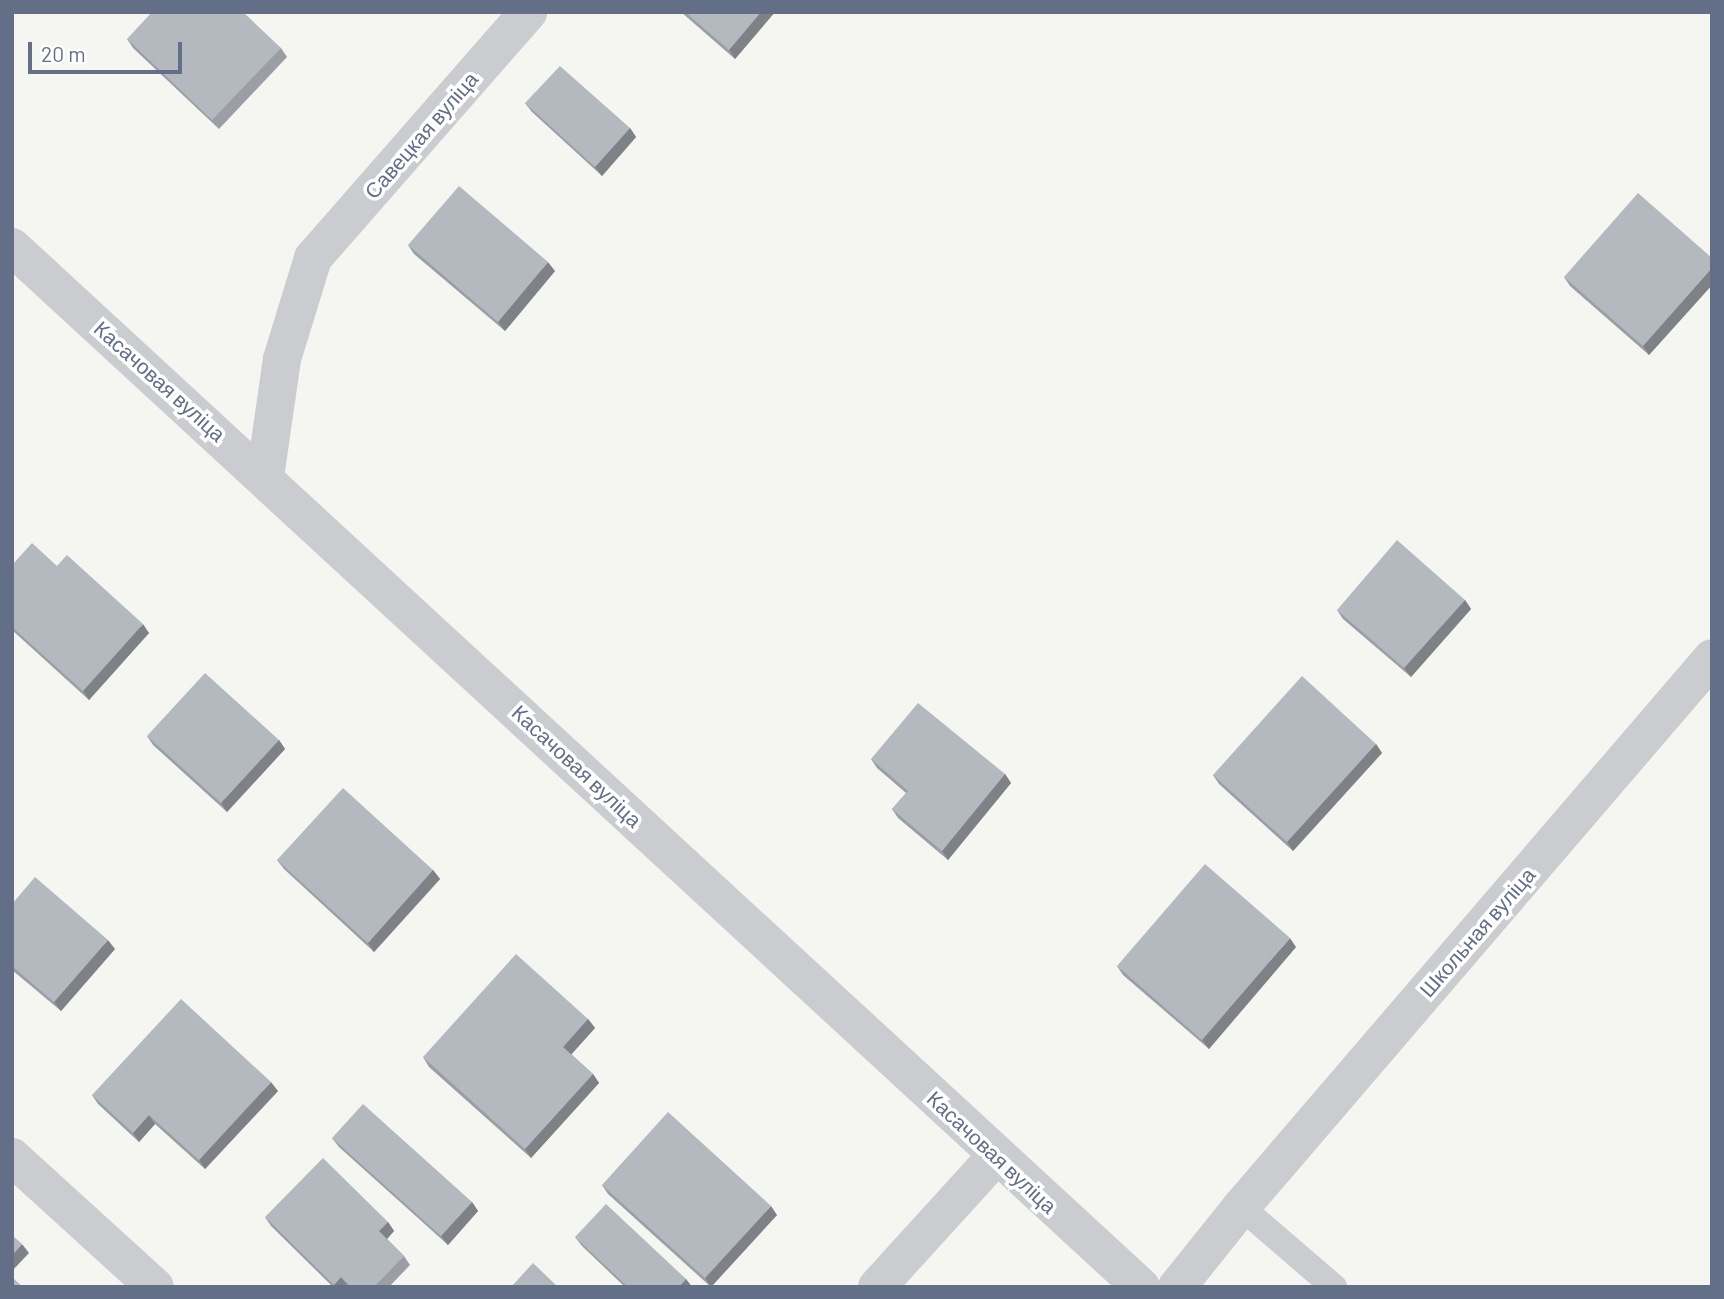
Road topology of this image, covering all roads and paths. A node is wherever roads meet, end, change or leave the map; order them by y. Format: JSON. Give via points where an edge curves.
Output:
{"nodes":[{"id":1,"x":528,"y":12,"type":"edge"},
{"id":2,"x":12,"y":247,"type":"edge"},
{"id":3,"x":265,"y":477,"type":"junction"},
{"id":4,"x":1712,"y":658,"type":"edge"},
{"id":5,"x":996,"y":1156,"type":"junction"},
{"id":6,"x":12,"y":1157,"type":"edge"},
{"id":7,"x":1241,"y":1207,"type":"junction"},
{"id":8,"x":155,"y":1287,"type":"edge"},
{"id":9,"x":877,"y":1287,"type":"edge"},
{"id":10,"x":1141,"y":1287,"type":"edge"},
{"id":11,"x":1177,"y":1287,"type":"edge"},
{"id":12,"x":1334,"y":1287,"type":"edge"}],
"edges":[{"from":1,"to":3,"type":"street","name":"Савецкая вуліца","via":[[313,258],[282,359]]},
{"from":2,"to":3,"type":"street","name":"Касачовая вуліца"},
{"from":3,"to":5,"type":"street","name":"Касачовая вуліца"},
{"from":4,"to":7,"type":"street","name":"Школьная вуліца"},
{"from":5,"to":9,"type":"street"},
{"from":5,"to":10,"type":"street","name":"Касачовая вуліца"},
{"from":6,"to":8,"type":"street"},
{"from":7,"to":11,"type":"street","name":"Школьная вуліца"},
{"from":7,"to":12,"type":"lane"}]}
